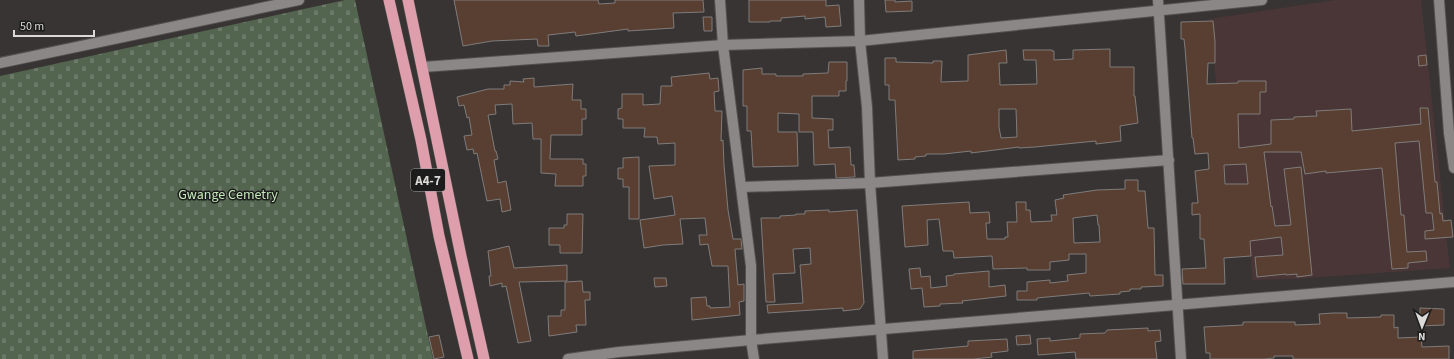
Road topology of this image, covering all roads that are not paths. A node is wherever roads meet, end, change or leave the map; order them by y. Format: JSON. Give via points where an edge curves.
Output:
{"nodes":[{"id":1,"x":299,"y":0,"type":"edge"},
{"id":2,"x":389,"y":0,"type":"edge"},
{"id":3,"x":408,"y":0,"type":"edge"},
{"id":4,"x":720,"y":0,"type":"edge"},
{"id":5,"x":859,"y":0,"type":"edge"},
{"id":6,"x":1158,"y":0,"type":"edge"},
{"id":7,"x":1262,"y":0,"type":"edge"},
{"id":8,"x":1439,"y":0,"type":"edge"},
{"id":9,"x":1159,"y":11,"type":"junction"},
{"id":10,"x":860,"y":41,"type":"junction"},
{"id":11,"x":723,"y":45,"type":"junction"},
{"id":12,"x":0,"y":63,"type":"edge"},
{"id":13,"x":423,"y":68,"type":"junction"},
{"id":14,"x":1452,"y":133,"type":"edge"},
{"id":15,"x":1169,"y":160,"type":"junction"},
{"id":16,"x":1454,"y":168,"type":"edge"},
{"id":17,"x":870,"y":183,"type":"junction"},
{"id":18,"x":742,"y":187,"type":"junction"},
{"id":19,"x":1454,"y":282,"type":"edge"},
{"id":20,"x":1178,"y":305,"type":"junction"},
{"id":21,"x":882,"y":330,"type":"junction"},
{"id":22,"x":751,"y":340,"type":"junction"},
{"id":23,"x":468,"y":359,"type":"edge"},
{"id":24,"x":484,"y":359,"type":"edge"},
{"id":25,"x":568,"y":359,"type":"edge"},
{"id":26,"x":754,"y":359,"type":"edge"},
{"id":27,"x":883,"y":359,"type":"edge"},
{"id":28,"x":1182,"y":359,"type":"edge"}],
"edges":[{"from":1,"to":12,"type":"street"},
{"from":2,"to":23,"type":"highway","number":"A4-7"},
{"from":3,"to":13,"type":"highway","number":"A4-7"},
{"from":4,"to":11,"type":"street"},
{"from":5,"to":10,"type":"street"},
{"from":6,"to":9,"type":"street"},
{"from":7,"to":9,"type":"street"},
{"from":8,"to":14,"type":"street"},
{"from":9,"to":10,"type":"street"},
{"from":9,"to":15,"type":"street"},
{"from":10,"to":11,"type":"street"},
{"from":10,"to":17,"type":"street","via":[[867,107]]},
{"from":11,"to":13,"type":"street"},
{"from":11,"to":18,"type":"street"},
{"from":13,"to":24,"type":"highway","number":"A4-7"},
{"from":14,"to":16,"type":"street"},
{"from":15,"to":17,"type":"street"},
{"from":15,"to":20,"type":"street"},
{"from":17,"to":18,"type":"street"},
{"from":17,"to":21,"type":"street"},
{"from":18,"to":22,"type":"street","via":[[751,266]]},
{"from":19,"to":20,"type":"street"},
{"from":20,"to":21,"type":"street"},
{"from":20,"to":28,"type":"street"},
{"from":21,"to":22,"type":"street"},
{"from":21,"to":27,"type":"street"},
{"from":22,"to":25,"type":"street"},
{"from":22,"to":26,"type":"street"}]}
